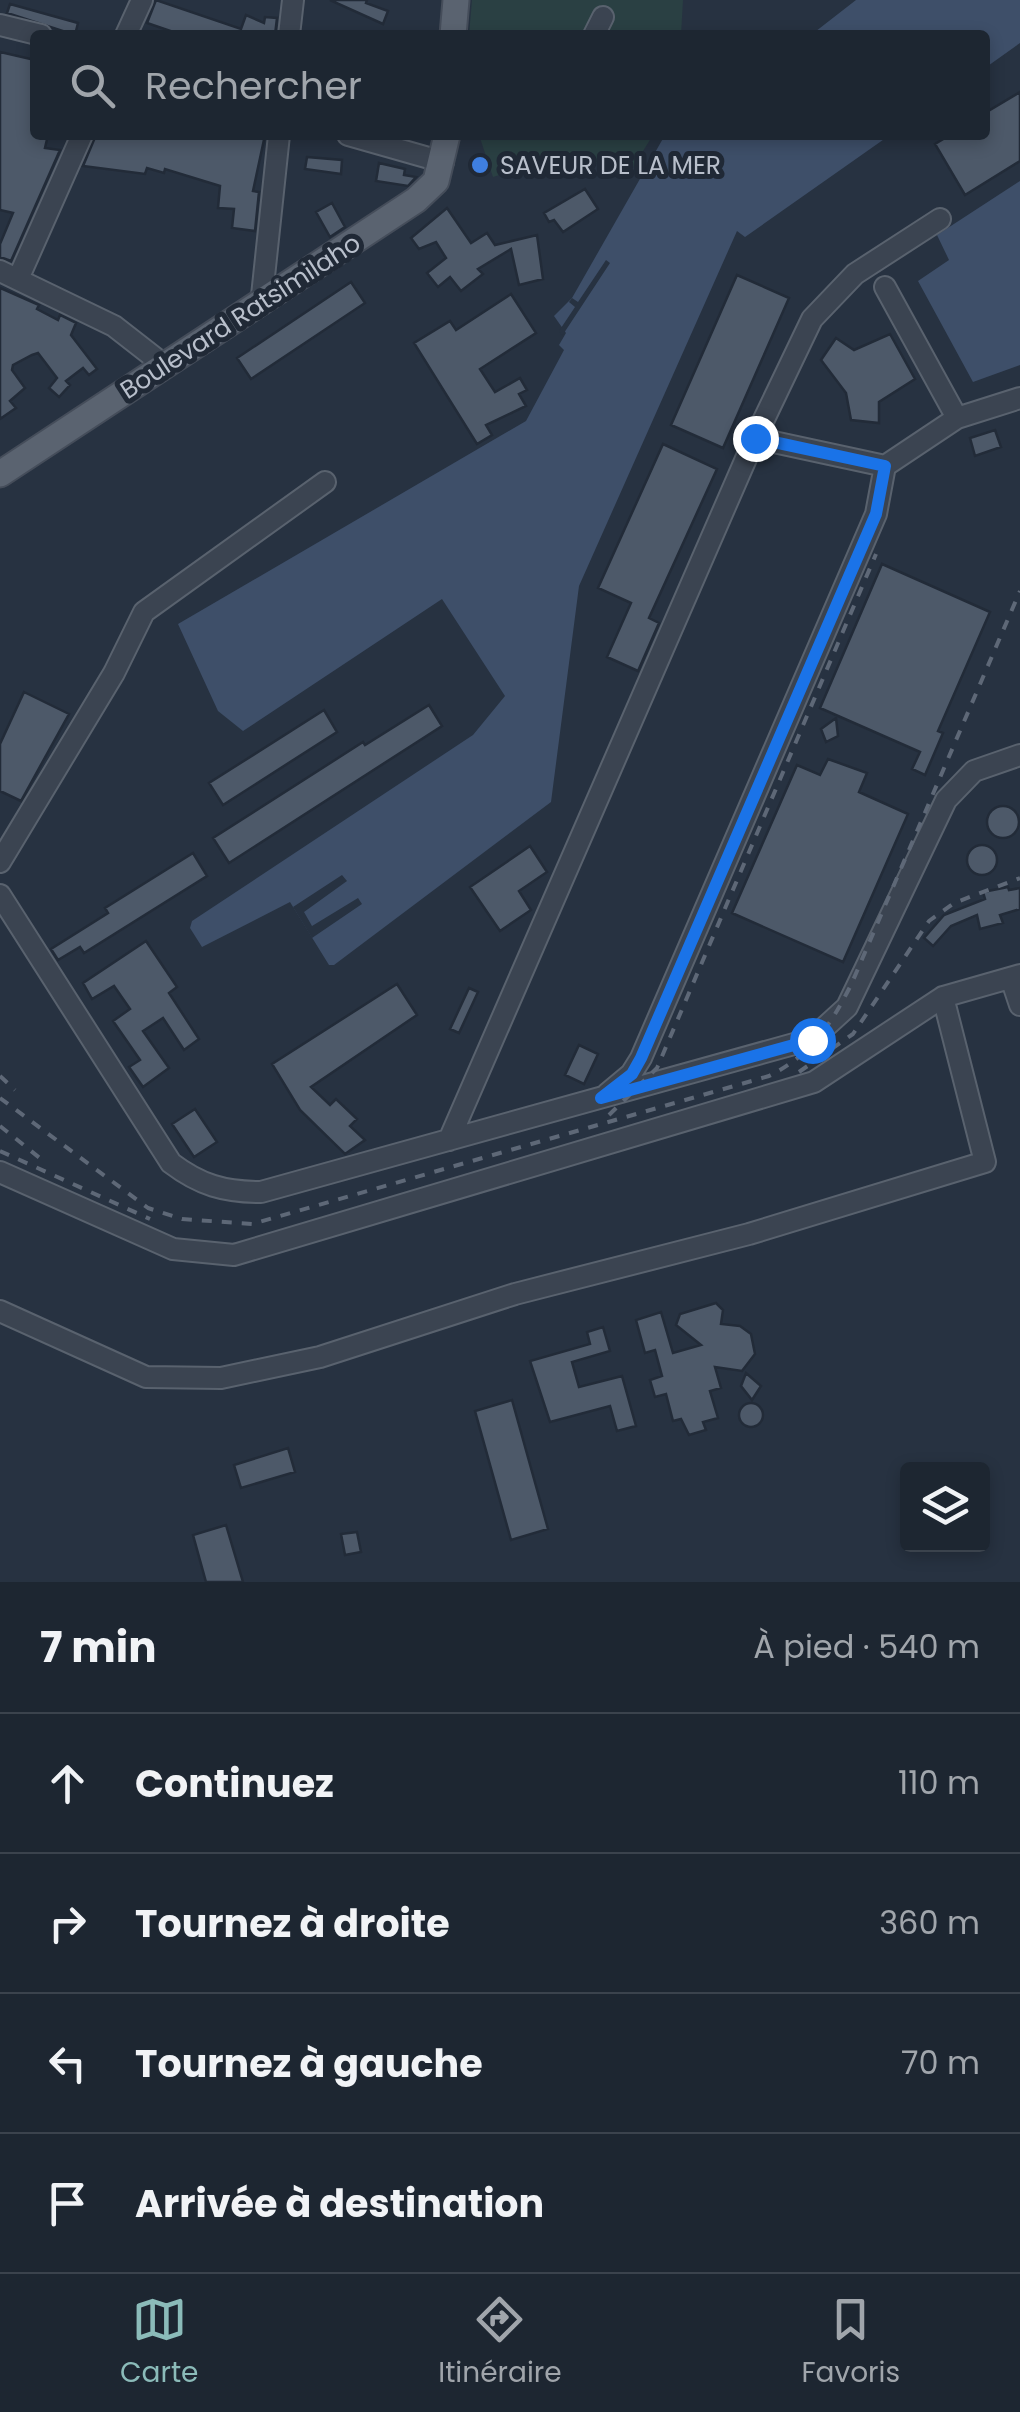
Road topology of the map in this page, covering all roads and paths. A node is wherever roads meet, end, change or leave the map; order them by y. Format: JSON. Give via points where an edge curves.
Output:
{"nodes":[{"id":1,"x":142,"y":0,"type":"edge"},
{"id":2,"x":293,"y":0,"type":"edge"},
{"id":3,"x":456,"y":0,"type":"edge"},
{"id":4,"x":0,"y":25,"type":"edge"},
{"id":5,"x":128,"y":30,"type":"edge"},
{"id":6,"x":290,"y":30,"type":"edge"},
{"id":7,"x":453,"y":30,"type":"edge"},
{"id":8,"x":30,"y":32,"type":"edge"},
{"id":9,"x":79,"y":140,"type":"edge"},
{"id":10,"x":278,"y":140,"type":"edge"},
{"id":11,"x":366,"y":140,"type":"edge"},
{"id":12,"x":446,"y":140,"type":"edge"},
{"id":13,"x":444,"y":162,"type":"junction"},
{"id":14,"x":940,"y":218,"type":"dead end"},
{"id":15,"x":9,"y":275,"type":"edge"},
{"id":16,"x":886,"y":287,"type":"dead end"},
{"id":17,"x":262,"y":305,"type":"junction"},
{"id":18,"x":164,"y":365,"type":"junction"},
{"id":19,"x":1020,"y":398,"type":"edge"},
{"id":20,"x":957,"y":418,"type":"junction"},
{"id":21,"x":755,"y":438,"type":"junction"},
{"id":22,"x":885,"y":466,"type":"junction"},
{"id":23,"x":0,"y":474,"type":"edge"},
{"id":24,"x":325,"y":482,"type":"dead end"},
{"id":25,"x":1020,"y":755,"type":"edge"},
{"id":26,"x":0,"y":862,"type":"edge"},
{"id":27,"x":0,"y":895,"type":"edge"},
{"id":28,"x":1016,"y":976,"type":"edge"},
{"id":29,"x":944,"y":998,"type":"junction"},
{"id":30,"x":1020,"y":1004,"type":"edge"},
{"id":31,"x":601,"y":1098,"type":"junction"},
{"id":32,"x":448,"y":1140,"type":"junction"},
{"id":33,"x":0,"y":1172,"type":"edge"},
{"id":34,"x":0,"y":1311,"type":"edge"}],
"edges":[{"from":1,"to":5,"type":"street"},
{"from":2,"to":6,"type":"street"},
{"from":3,"to":7,"type":"main road"},
{"from":4,"to":8,"type":"street"},
{"from":9,"to":15,"type":"street"},
{"from":10,"to":17,"type":"street"},
{"from":11,"to":13,"type":"street"},
{"from":12,"to":13,"type":"main road"},
{"from":13,"to":17,"type":"main road","name":"Boulevard Ratsimilaho","via":[[436,182],[416,200]]},
{"from":14,"to":21,"type":"street","via":[[855,274],[812,319]]},
{"from":15,"to":18,"type":"street","via":[[114,326]]},
{"from":16,"to":20,"type":"street"},
{"from":17,"to":18,"type":"main road","name":"Boulevard Ratsimilaho"},
{"from":18,"to":23,"type":"main road","name":"Boulevard Ratsimilaho"},
{"from":19,"to":20,"type":"street"},
{"from":20,"to":22,"type":"street"},
{"from":21,"to":22,"type":"street"},
{"from":21,"to":32,"type":"street"},
{"from":22,"to":31,"type":"street","via":[[876,514],[641,1058]]},
{"from":24,"to":26,"type":"street","via":[[144,612]]},
{"from":25,"to":31,"type":"street","via":[[974,770],[946,800],[847,1007],[830,1026],[801,1045]]},
{"from":27,"to":32,"type":"street","via":[[171,1162],[196,1182],[260,1192]]},
{"from":28,"to":29,"type":"street"},
{"from":28,"to":30,"type":"street"},
{"from":29,"to":33,"type":"street","via":[[814,1082],[234,1255],[173,1249]]},
{"from":29,"to":34,"type":"street","via":[[985,1162],[749,1234],[515,1294],[320,1357],[221,1378],[146,1376]]},
{"from":31,"to":32,"type":"street"}]}
